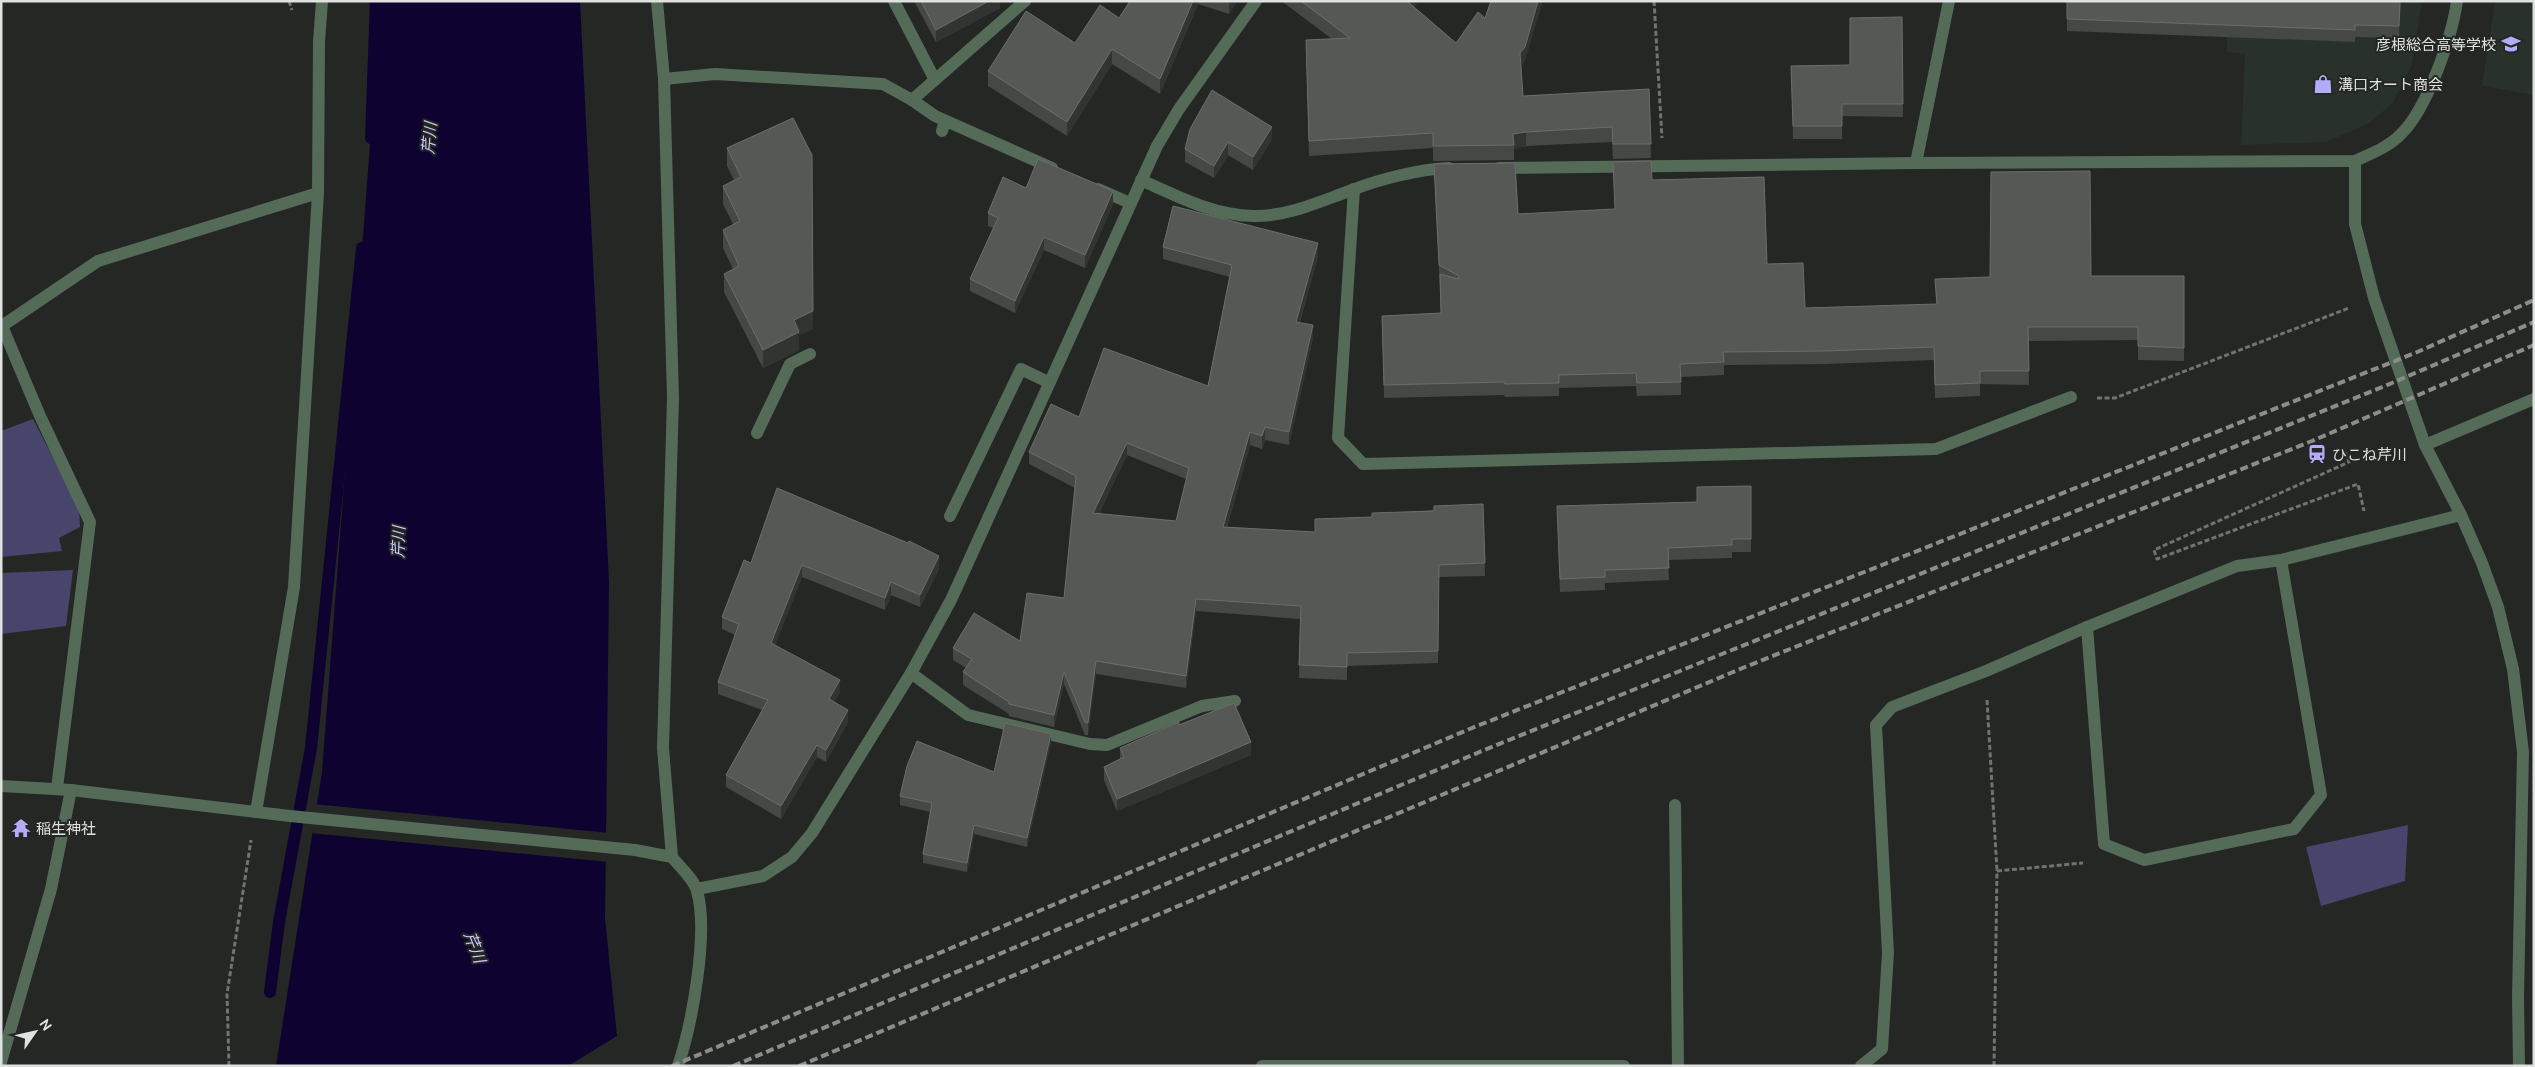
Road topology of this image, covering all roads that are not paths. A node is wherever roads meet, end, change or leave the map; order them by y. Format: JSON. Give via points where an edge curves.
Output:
{"nodes":[{"id":1,"x":322,"y":1,"type":"edge"},
{"id":2,"x":657,"y":1,"type":"edge"},
{"id":3,"x":894,"y":1,"type":"edge"},
{"id":4,"x":1025,"y":1,"type":"edge"},
{"id":5,"x":1256,"y":1,"type":"edge"},
{"id":6,"x":1949,"y":1,"type":"edge"},
{"id":7,"x":2457,"y":1,"type":"edge"},
{"id":8,"x":664,"y":79,"type":"junction"},
{"id":9,"x":935,"y":80,"type":"junction"},
{"id":10,"x":912,"y":100,"type":"junction"},
{"id":11,"x":2355,"y":162,"type":"junction"},
{"id":12,"x":1916,"y":163,"type":"junction"},
{"id":13,"x":1460,"y":168,"type":"edge"},
{"id":14,"x":1489,"y":168,"type":"edge"},
{"id":15,"x":1060,"y":172,"type":"edge"},
{"id":16,"x":1141,"y":180,"type":"junction"},
{"id":17,"x":1086,"y":183,"type":"edge"},
{"id":18,"x":1354,"y":189,"type":"junction"},
{"id":19,"x":318,"y":193,"type":"junction"},
{"id":20,"x":1130,"y":203,"type":"junction"},
{"id":21,"x":810,"y":354,"type":"dead end"},
{"id":22,"x":1048,"y":382,"type":"junction"},
{"id":23,"x":2071,"y":397,"type":"road end"},
{"id":24,"x":2534,"y":399,"type":"edge"},
{"id":25,"x":757,"y":433,"type":"dead end"},
{"id":26,"x":2425,"y":445,"type":"junction"},
{"id":27,"x":2461,"y":514,"type":"junction"},
{"id":28,"x":950,"y":516,"type":"dead end"},
{"id":29,"x":2281,"y":560,"type":"junction"},
{"id":30,"x":2088,"y":627,"type":"junction"},
{"id":31,"x":911,"y":673,"type":"junction"},
{"id":32,"x":1235,"y":701,"type":"edge"},
{"id":33,"x":1,"y":786,"type":"edge"},
{"id":34,"x":57,"y":788,"type":"junction"},
{"id":35,"x":71,"y":790,"type":"junction"},
{"id":36,"x":1676,"y":805,"type":"dead end"},
{"id":37,"x":256,"y":812,"type":"junction"},
{"id":38,"x":672,"y":857,"type":"junction"},
{"id":39,"x":697,"y":889,"type":"junction"},
{"id":40,"x":1,"y":1062,"type":"edge"},
{"id":41,"x":678,"y":1066,"type":"edge"},
{"id":42,"x":1262,"y":1066,"type":"edge"},
{"id":43,"x":1624,"y":1066,"type":"edge"},
{"id":44,"x":1678,"y":1066,"type":"edge"},
{"id":45,"x":1861,"y":1066,"type":"edge"},
{"id":46,"x":2519,"y":1066,"type":"edge"}],
"edges":[{"from":1,"to":19,"type":"street"},
{"from":2,"to":8,"type":"street"},
{"from":3,"to":9,"type":"street"},
{"from":4,"to":9,"type":"street"},
{"from":5,"to":16,"type":"street","via":[[1179,109]]},
{"from":6,"to":12,"type":"street","via":[[1948,32]]},
{"from":7,"to":11,"type":"street","via":[[2436,74],[2417,113],[2401,134]]},
{"from":8,"to":10,"type":"street","via":[[715,74],[883,84]]},
{"from":8,"to":38,"type":"street","via":[[673,398],[664,748]]},
{"from":9,"to":10,"type":"street"},
{"from":10,"to":15,"type":"street","via":[[944,126]]},
{"from":11,"to":12,"type":"street"},
{"from":11,"to":26,"type":"street","via":[[2355,224],[2374,298]]},
{"from":12,"to":14,"type":"street"},
{"from":13,"to":18,"type":"street","via":[[1430,168]]},
{"from":16,"to":18,"type":"street","via":[[1201,207],[1254,216],[1321,203]]},
{"from":16,"to":20,"type":"street"},
{"from":17,"to":20,"type":"street"},
{"from":18,"to":23,"type":"street","via":[[1338,438],[1363,464],[1936,449]]},
{"from":19,"to":34,"type":"street","via":[[98,261],[2,326],[90,522]]},
{"from":19,"to":37,"type":"street","via":[[294,586]]},
{"from":20,"to":22,"type":"street"},
{"from":21,"to":25,"type":"street","via":[[790,364]]},
{"from":22,"to":28,"type":"street","via":[[1021,369]]},
{"from":22,"to":31,"type":"street","via":[[951,600]]},
{"from":24,"to":26,"type":"street"},
{"from":26,"to":27,"type":"street"},
{"from":27,"to":29,"type":"street"},
{"from":27,"to":46,"type":"street","via":[[2498,607],[2513,669],[2523,752]]},
{"from":29,"to":30,"type":"street","via":[[2237,566]]},
{"from":29,"to":30,"type":"street","via":[[2321,795],[2294,829],[2144,860],[2104,844]]},
{"from":30,"to":45,"type":"street","via":[[1986,672],[1892,707],[1876,725],[1888,953],[1882,1049]]},
{"from":31,"to":32,"type":"street","via":[[968,715],[1090,744],[1107,745],[1202,706]]},
{"from":31,"to":39,"type":"street","via":[[812,833],[792,857],[763,876]]},
{"from":33,"to":34,"type":"street"},
{"from":34,"to":35,"type":"street"},
{"from":35,"to":37,"type":"street"},
{"from":35,"to":40,"type":"street","via":[[51,889]]},
{"from":36,"to":44,"type":"street"},
{"from":37,"to":38,"type":"street","via":[[636,850]]},
{"from":38,"to":39,"type":"street"},
{"from":39,"to":41,"type":"street","via":[[701,928],[699,974]]},
{"from":42,"to":43,"type":"street"}]}
